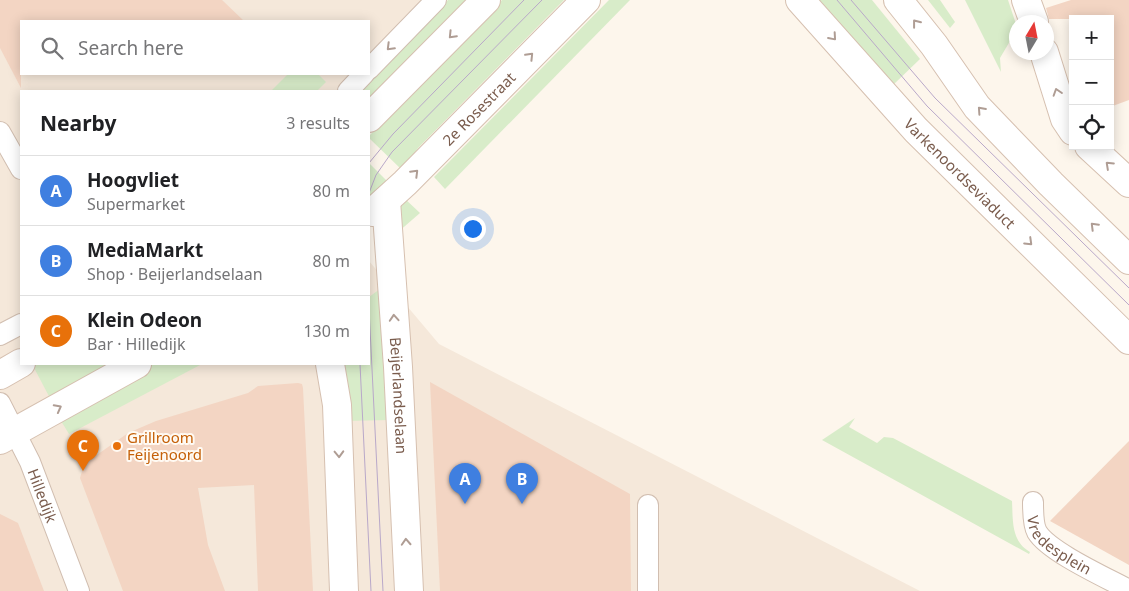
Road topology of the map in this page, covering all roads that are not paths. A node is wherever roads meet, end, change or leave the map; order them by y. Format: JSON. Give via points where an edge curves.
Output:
{"nodes":[{"id":1,"x":436,"y":0,"type":"edge"},
{"id":2,"x":486,"y":0,"type":"edge"},
{"id":3,"x":586,"y":0,"type":"edge"},
{"id":4,"x":800,"y":0,"type":"edge"},
{"id":5,"x":898,"y":0,"type":"edge"},
{"id":6,"x":1026,"y":0,"type":"edge"},
{"id":7,"x":1031,"y":15,"type":"edge"},
{"id":8,"x":1047,"y":60,"type":"edge"},
{"id":9,"x":370,"y":68,"type":"edge"},
{"id":10,"x":363,"y":75,"type":"edge"},
{"id":11,"x":349,"y":90,"type":"edge"},
{"id":12,"x":370,"y":117,"type":"edge"},
{"id":13,"x":1069,"y":125,"type":"edge"},
{"id":14,"x":0,"y":132,"type":"edge"},
{"id":15,"x":1093,"y":150,"type":"edge"},
{"id":16,"x":20,"y":167,"type":"edge"},
{"id":17,"x":1129,"y":183,"type":"edge"},
{"id":18,"x":377,"y":208,"type":"edge"},
{"id":19,"x":1129,"y":260,"type":"edge"},
{"id":20,"x":20,"y":324,"type":"edge"},
{"id":21,"x":1,"y":334,"type":"edge"},
{"id":22,"x":1129,"y":340,"type":"edge"},
{"id":23,"x":20,"y":364,"type":"edge"},
{"id":24,"x":134,"y":365,"type":"edge"},
{"id":25,"x":330,"y":365,"type":"edge"},
{"id":26,"x":0,"y":375,"type":"edge"},
{"id":27,"x":0,"y":403,"type":"edge"},
{"id":28,"x":8,"y":436,"type":"edge"},
{"id":29,"x":1033,"y":502,"type":"dead end"},
{"id":30,"x":648,"y":504,"type":"dead end"},
{"id":31,"x":1129,"y":590,"type":"edge"},
{"id":32,"x":79,"y":591,"type":"edge"},
{"id":33,"x":344,"y":591,"type":"edge"},
{"id":34,"x":409,"y":591,"type":"edge"},
{"id":35,"x":648,"y":591,"type":"edge"}],
"edges":[{"from":1,"to":9,"type":"street","one_way":true},
{"from":2,"to":12,"type":"main road","one_way":true},
{"from":18,"to":3,"type":"main road","name":"2e Rosestraat","one_way":true},
{"from":4,"to":22,"type":"main road","name":"Varkenoordseviaduct","one_way":true,"via":[[916,130]]},
{"from":19,"to":5,"type":"main road","one_way":true,"via":[[977,107]]},
{"from":6,"to":7,"type":"main road"},
{"from":13,"to":8,"type":"main road","one_way":true},
{"from":10,"to":11,"type":"street"},
{"from":14,"to":16,"type":"street"},
{"from":17,"to":15,"type":"main road","one_way":true},
{"from":34,"to":18,"type":"main road","name":"Beijerlandselaan","one_way":true,"via":[[398,367]]},
{"from":20,"to":21,"type":"street"},
{"from":23,"to":26,"type":"main road"},
{"from":28,"to":24,"type":"main road","one_way":true},
{"from":25,"to":33,"type":"main road","one_way":true,"via":[[337,405]]},
{"from":27,"to":28,"type":"street","name":"Hilledijk"},
{"from":28,"to":32,"type":"street","name":"Hilledijk","via":[[30,462]]},
{"from":29,"to":31,"type":"street","name":"Vredesplein","via":[[1036,530],[1044,540],[1061,553]]},
{"from":30,"to":35,"type":"street"}]}
